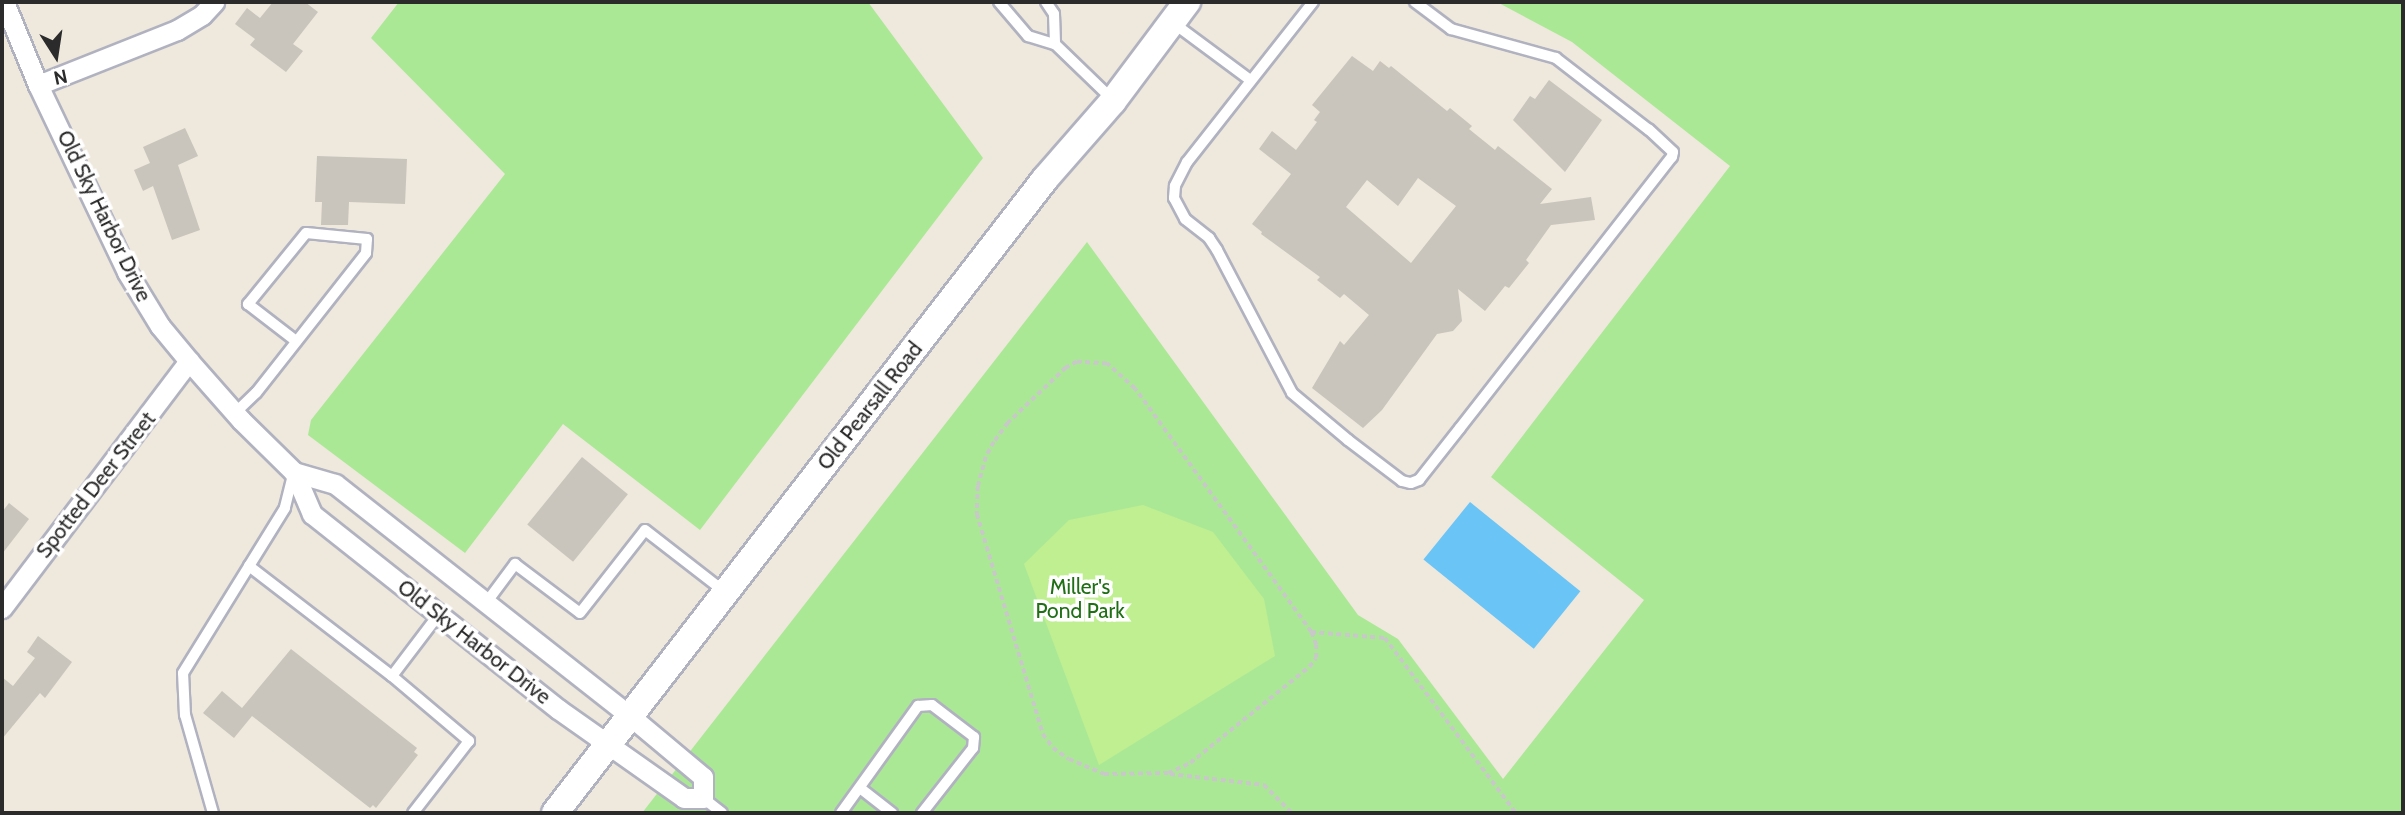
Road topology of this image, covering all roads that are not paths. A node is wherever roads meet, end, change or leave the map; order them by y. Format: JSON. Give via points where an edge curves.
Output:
{"nodes":[{"id":1,"x":4,"y":2,"type":"edge"},
{"id":2,"x":214,"y":2,"type":"edge"},
{"id":3,"x":999,"y":2,"type":"edge"},
{"id":4,"x":1045,"y":2,"type":"edge"},
{"id":5,"x":1313,"y":2,"type":"edge"},
{"id":6,"x":1415,"y":2,"type":"edge"},
{"id":7,"x":1180,"y":12,"type":"edge"},
{"id":8,"x":1055,"y":44,"type":"junction"},
{"id":9,"x":1250,"y":80,"type":"junction"},
{"id":10,"x":38,"y":85,"type":"junction"},
{"id":11,"x":1114,"y":101,"type":"junction"},
{"id":12,"x":296,"y":341,"type":"junction"},
{"id":13,"x":189,"y":361,"type":"junction"},
{"id":14,"x":235,"y":413,"type":"junction"},
{"id":15,"x":294,"y":472,"type":"junction"},
{"id":16,"x":249,"y":566,"type":"junction"},
{"id":17,"x":725,"y":592,"type":"junction"},
{"id":18,"x":486,"y":603,"type":"junction"},
{"id":19,"x":2,"y":608,"type":"edge"},
{"id":20,"x":439,"y":614,"type":"junction"},
{"id":21,"x":392,"y":676,"type":"junction"},
{"id":22,"x":630,"y":716,"type":"junction"},
{"id":23,"x":609,"y":743,"type":"junction"},
{"id":24,"x":860,"y":788,"type":"junction"},
{"id":25,"x":704,"y":799,"type":"junction"},
{"id":26,"x":213,"y":813,"type":"edge"},
{"id":27,"x":413,"y":813,"type":"edge"},
{"id":28,"x":555,"y":813,"type":"edge"},
{"id":29,"x":722,"y":813,"type":"edge"},
{"id":30,"x":841,"y":813,"type":"edge"},
{"id":31,"x":892,"y":813,"type":"edge"},
{"id":32,"x":922,"y":813,"type":"edge"}],
"edges":[{"from":1,"to":10,"type":"street","name":"Old Sky Harbor Drive"},
{"from":2,"to":10,"type":"street","via":[[177,30]]},
{"from":3,"to":8,"type":"lane","via":[[1028,36]]},
{"from":4,"to":8,"type":"lane","via":[[1054,14]]},
{"from":5,"to":9,"type":"lane"},
{"from":6,"to":9,"type":"lane","via":[[1451,29],[1556,58],[1673,152],[1419,480],[1402,481],[1293,393],[1217,250],[1177,209],[1175,186],[1187,162]]},
{"from":7,"to":9,"type":"lane"},
{"from":7,"to":11,"type":"main road","name":"Old Pearsall Road"},
{"from":8,"to":11,"type":"lane"},
{"from":10,"to":13,"type":"street","name":"Old Sky Harbor Drive","via":[[127,272],[160,326]]},
{"from":11,"to":17,"type":"main road","name":"Old Pearsall Road","via":[[1045,179]]},
{"from":12,"to":12,"type":"lane","via":[[366,253],[367,239],[306,233],[248,304]]},
{"from":12,"to":14,"type":"lane"},
{"from":13,"to":14,"type":"street","name":"Old Sky Harbor Drive"},
{"from":13,"to":19,"type":"street","name":"Spotted Deer Street"},
{"from":14,"to":15,"type":"street","name":"Old Sky Harbor Drive"},
{"from":15,"to":16,"type":"lane","via":[[285,508]]},
{"from":15,"to":18,"type":"street","name":"Old Sky Harbor Drive","via":[[335,484]]},
{"from":15,"to":20,"type":"street","name":"Old Sky Harbor Drive","via":[[313,514]]},
{"from":16,"to":21,"type":"lane"},
{"from":16,"to":26,"type":"lane","via":[[183,673],[185,715]]},
{"from":17,"to":18,"type":"lane","via":[[645,530],[580,614],[515,564]]},
{"from":17,"to":22,"type":"main road","name":"Old Pearsall Road"},
{"from":18,"to":22,"type":"street","name":"Old Sky Harbor Drive"},
{"from":20,"to":21,"type":"lane"},
{"from":20,"to":23,"type":"street","name":"Old Sky Harbor Drive","via":[[558,709]]},
{"from":21,"to":27,"type":"lane","via":[[469,741]]},
{"from":22,"to":23,"type":"main road","name":"Old Pearsall Road"},
{"from":22,"to":25,"type":"street","name":"Old Sky Harbor Drive","via":[[703,777]]},
{"from":23,"to":25,"type":"street","name":"Old Sky Harbor Drive","via":[[684,798]]},
{"from":23,"to":28,"type":"main road","name":"Old Pearsall Road"},
{"from":24,"to":30,"type":"lane"},
{"from":24,"to":31,"type":"lane"},
{"from":24,"to":32,"type":"lane","via":[[918,706],[932,705],[974,737],[973,748]]},
{"from":25,"to":29,"type":"lane"}]}
